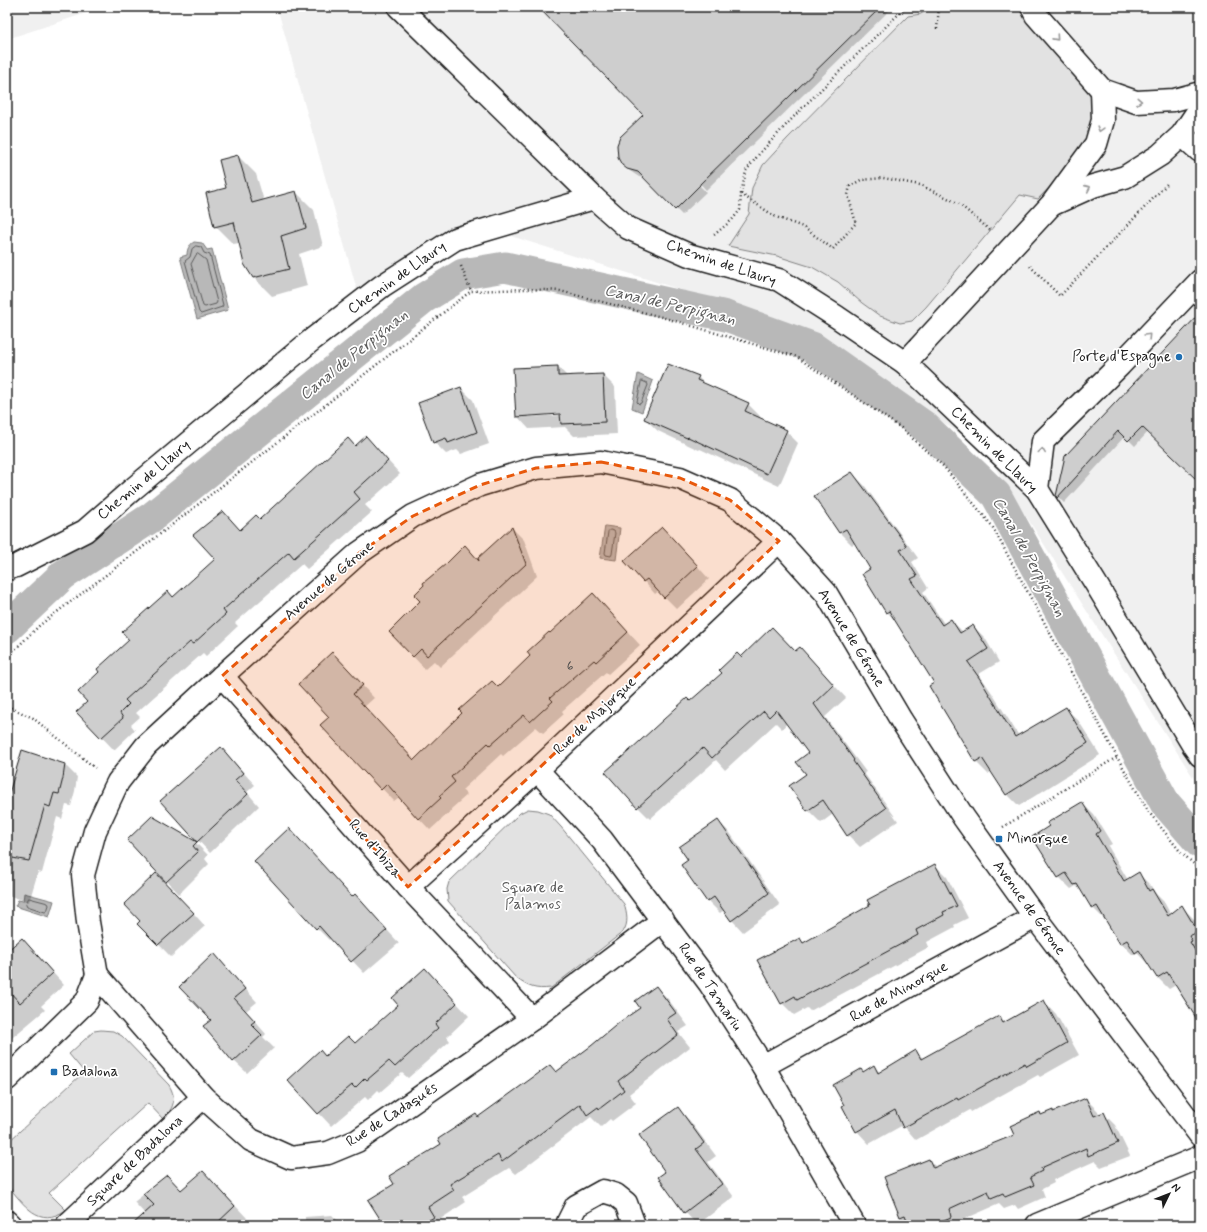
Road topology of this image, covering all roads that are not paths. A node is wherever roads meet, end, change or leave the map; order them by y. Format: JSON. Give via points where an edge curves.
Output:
{"nodes":[{"id":1,"x":399,"y":7,"type":"edge"},
{"id":2,"x":1032,"y":7,"type":"edge"},
{"id":3,"x":1102,"y":90,"type":"junction"},
{"id":4,"x":1200,"y":93,"type":"edge"},
{"id":5,"x":1200,"y":108,"type":"edge"},
{"id":6,"x":1182,"y":135,"type":"junction"},
{"id":7,"x":1200,"y":151,"type":"edge"},
{"id":8,"x":594,"y":198,"type":"junction"},
{"id":9,"x":1052,"y":204,"type":"junction"},
{"id":10,"x":1200,"y":281,"type":"edge"},
{"id":11,"x":905,"y":363,"type":"junction"},
{"id":12,"x":1037,"y":489,"type":"junction"},
{"id":13,"x":779,"y":541,"type":"junction"},
{"id":14,"x":7,"y":569,"type":"edge"},
{"id":15,"x":222,"y":676,"type":"junction"},
{"id":16,"x":1200,"y":754,"type":"edge"},
{"id":17,"x":537,"y":770,"type":"junction"},
{"id":18,"x":408,"y":887,"type":"junction"},
{"id":19,"x":1035,"y":917,"type":"junction"},
{"id":20,"x":663,"y":920,"type":"junction"},
{"id":21,"x":97,"y":975,"type":"junction"},
{"id":22,"x":532,"y":1019,"type":"junction"},
{"id":23,"x":763,"y":1066,"type":"junction"},
{"id":24,"x":7,"y":1079,"type":"edge"},
{"id":25,"x":203,"y":1097,"type":"junction"},
{"id":26,"x":1200,"y":1135,"type":"edge"},
{"id":27,"x":1200,"y":1157,"type":"edge"},
{"id":28,"x":7,"y":1222,"type":"edge"},
{"id":29,"x":10,"y":1225,"type":"edge"},
{"id":30,"x":67,"y":1225,"type":"edge"},
{"id":31,"x":569,"y":1225,"type":"edge"},
{"id":32,"x":634,"y":1225,"type":"edge"},
{"id":33,"x":854,"y":1225,"type":"edge"},
{"id":34,"x":1037,"y":1225,"type":"edge"}],
"edges":[{"from":1,"to":8,"type":"street"},
{"from":2,"to":3,"type":"street","one_way":true,"via":[[1036,15]]},
{"from":3,"to":4,"type":"street","one_way":true,"via":[[1136,102],[1174,100]]},
{"from":3,"to":9,"type":"street","one_way":true,"via":[[1103,120],[1096,144]]},
{"from":5,"to":6,"type":"street"},
{"from":6,"to":7,"type":"street"},
{"from":9,"to":6,"type":"street","one_way":true,"via":[[1093,186],[1125,177],[1160,155]]},
{"from":8,"to":11,"type":"street","name":"Chemin de Llaury","via":[[628,228],[689,255],[779,280]]},
{"from":8,"to":14,"type":"street","name":"Chemin de Llaury","via":[[455,239],[382,286],[313,339],[85,531]]},
{"from":9,"to":11,"type":"street"},
{"from":12,"to":10,"type":"street","one_way":true,"via":[[1043,441]]},
{"from":11,"to":12,"type":"street","name":"Chemin de Llaury"},
{"from":12,"to":16,"type":"street","name":"Chemin de Llaury"},
{"from":13,"to":15,"type":"street","name":"Avenue de Gérone","via":[[730,500],[680,478],[601,462],[536,468],[480,485],[413,516],[359,553]]},
{"from":13,"to":17,"type":"street","name":"Rue de Majorque"},
{"from":13,"to":19,"type":"street","name":"Avenue de Gérone","via":[[826,593],[900,720],[964,818]]},
{"from":15,"to":18,"type":"street","name":"Rue d'Ibiza"},
{"from":15,"to":21,"type":"street","name":"Avenue de Gérone","via":[[146,746],[118,782],[96,830],[83,875]]},
{"from":17,"to":18,"type":"street","name":"Rue de Majorque"},
{"from":17,"to":20,"type":"street","name":"Rue de Tamariu","via":[[602,840]]},
{"from":18,"to":22,"type":"street","name":"Rue d'Ibiza"},
{"from":19,"to":23,"type":"street","name":"Rue de Minorque"},
{"from":19,"to":26,"type":"street","name":"Avenue de Gérone"},
{"from":20,"to":22,"type":"street","name":"Rue de Cadaqués"},
{"from":20,"to":23,"type":"street","name":"Rue de Tamariu","via":[[710,984]]},
{"from":21,"to":24,"type":"street","via":[[87,1001]]},
{"from":21,"to":25,"type":"street","name":"Rue de Cadaqués"},
{"from":22,"to":25,"type":"street","name":"Rue de Cadaqués","via":[[357,1141],[328,1153],[291,1158],[252,1140]]},
{"from":23,"to":33,"type":"street","name":"Rue de Tamariu"},
{"from":25,"to":30,"type":"street","name":"Square de Badalona"},
{"from":27,"to":34,"type":"street"},
{"from":28,"to":29,"type":"street"},
{"from":31,"to":32,"type":"street","via":[[576,1206],[603,1191],[616,1195],[626,1203]]}]}
